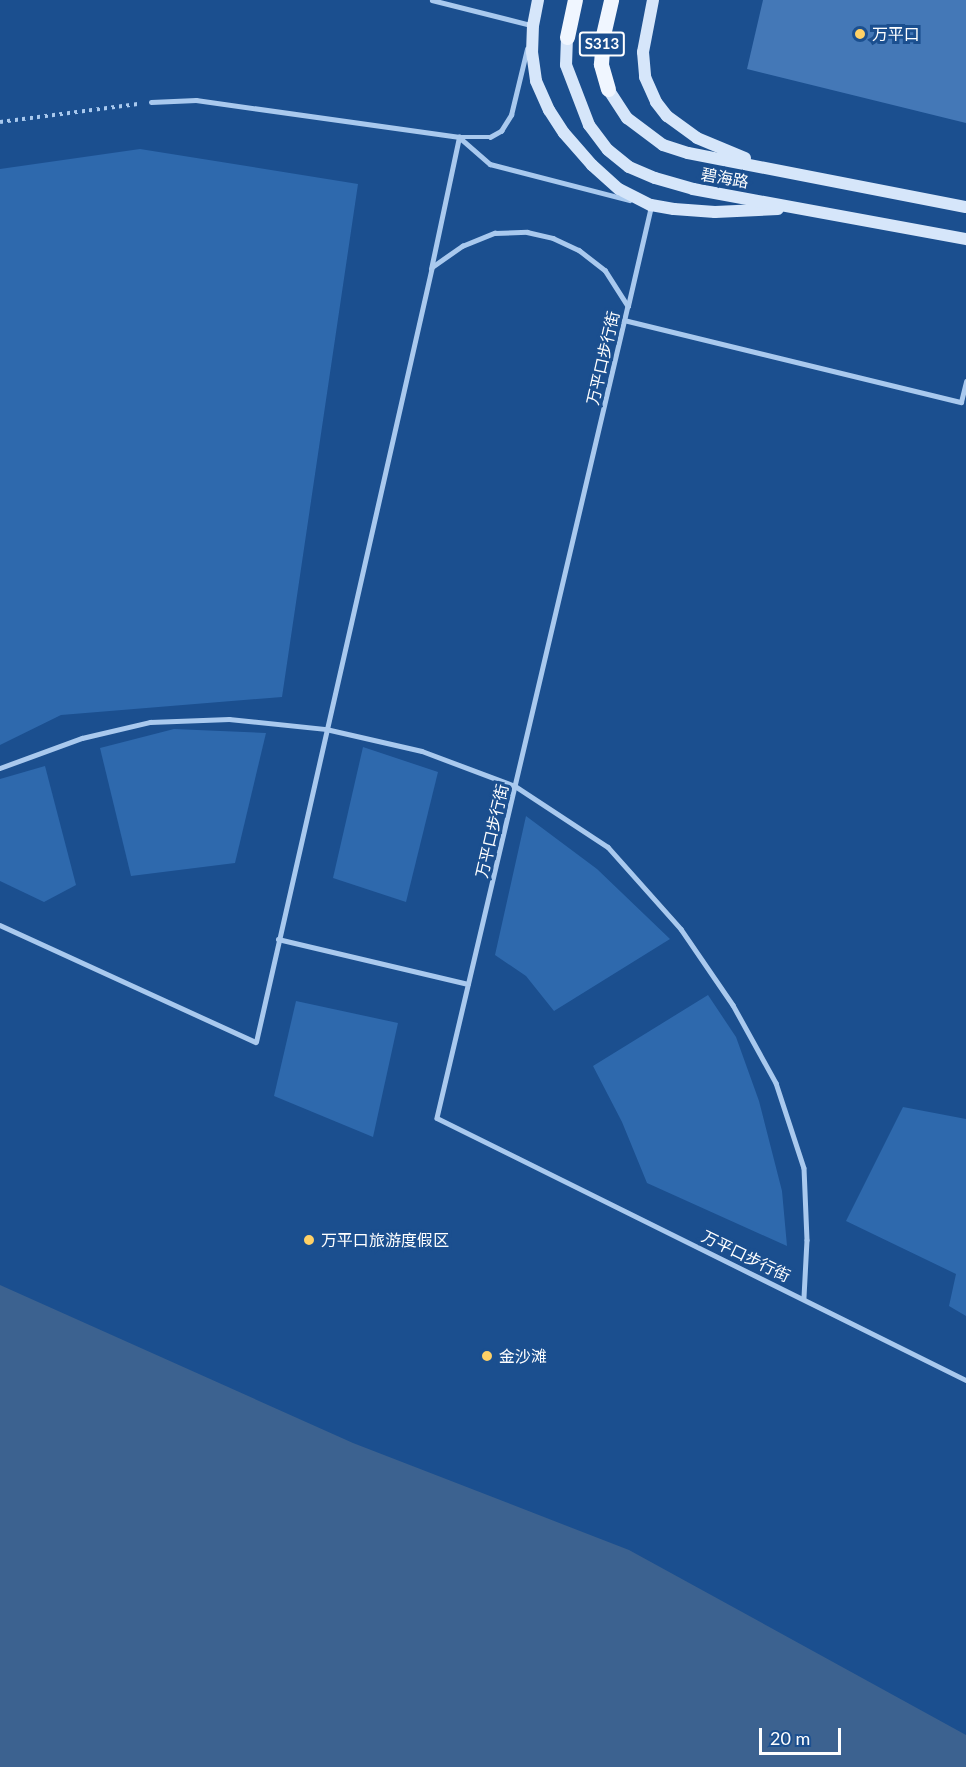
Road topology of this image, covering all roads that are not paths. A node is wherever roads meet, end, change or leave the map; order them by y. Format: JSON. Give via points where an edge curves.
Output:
{"nodes":[{"id":1,"x":432,"y":0,"type":"edge"},
{"id":2,"x":538,"y":0,"type":"edge"},
{"id":3,"x":575,"y":0,"type":"edge"},
{"id":4,"x":611,"y":0,"type":"edge"},
{"id":5,"x":653,"y":0,"type":"edge"},
{"id":6,"x":532,"y":25,"type":"junction"},
{"id":7,"x":567,"y":37,"type":"joint"},
{"id":8,"x":608,"y":89,"type":"joint"},
{"id":9,"x":151,"y":102,"type":"road end"},
{"id":10,"x":459,"y":137,"type":"junction"},
{"id":11,"x":769,"y":167,"type":"junction"},
{"id":12,"x":651,"y":205,"type":"junction"},
{"id":13,"x":800,"y":207,"type":"junction"},
{"id":14,"x":966,"y":207,"type":"edge"},
{"id":15,"x":966,"y":239,"type":"edge"},
{"id":16,"x":429,"y":277,"type":"junction"},
{"id":17,"x":628,"y":306,"type":"junction"},
{"id":18,"x":624,"y":321,"type":"junction"},
{"id":19,"x":966,"y":382,"type":"edge"},
{"id":20,"x":326,"y":729,"type":"junction"},
{"id":21,"x":0,"y":768,"type":"edge"},
{"id":22,"x":515,"y":786,"type":"junction"},
{"id":23,"x":0,"y":925,"type":"edge"},
{"id":24,"x":278,"y":939,"type":"junction"},
{"id":25,"x":468,"y":984,"type":"junction"},
{"id":26,"x":804,"y":1298,"type":"junction"},
{"id":27,"x":966,"y":1380,"type":"edge"}],
"edges":[{"from":1,"to":6,"type":"lane"},
{"from":2,"to":6,"type":"main road"},
{"from":3,"to":7,"type":"main road","number":"S313"},
{"from":4,"to":8,"type":"main road","number":"S313","via":[[601,64]]},
{"from":5,"to":11,"type":"main road","via":[[643,52],[647,84],[656,102],[697,138]]},
{"from":6,"to":10,"type":"lane","via":[[518,93],[501,131],[490,137]]},
{"from":6,"to":12,"type":"main road","via":[[536,81],[564,133],[591,165],[619,189]]},
{"from":7,"to":13,"type":"main road","name":"碧海路","via":[[566,65],[589,125],[608,150],[629,167],[693,189]]},
{"from":8,"to":11,"type":"main road","name":"碧海路","via":[[627,118],[663,145]]},
{"from":9,"to":10,"type":"lane","via":[[196,100]]},
{"from":10,"to":12,"type":"lane","via":[[490,164]]},
{"from":10,"to":16,"type":"lane"},
{"from":11,"to":14,"type":"main road","name":"碧海路"},
{"from":12,"to":13,"type":"main road","via":[[715,212]]},
{"from":12,"to":17,"type":"lane"},
{"from":13,"to":15,"type":"main road","name":"碧海路"},
{"from":16,"to":17,"type":"lane","name":"万平口步行街","via":[[432,267],[462,246],[495,233],[527,232],[579,250],[604,270]]},
{"from":16,"to":20,"type":"lane","name":"万平口步行街"},
{"from":17,"to":18,"type":"lane","name":"万平口步行街"},
{"from":18,"to":19,"type":"lane","via":[[961,402]]},
{"from":18,"to":22,"type":"lane","name":"万平口步行街"},
{"from":20,"to":21,"type":"lane","via":[[229,718],[150,722],[82,738]]},
{"from":20,"to":22,"type":"lane","via":[[422,751]]},
{"from":20,"to":24,"type":"lane","name":"万平口步行街"},
{"from":22,"to":25,"type":"lane","name":"万平口步行街"},
{"from":22,"to":26,"type":"lane","via":[[608,847],[681,929],[733,1005],[776,1083],[804,1168]]},
{"from":23,"to":24,"type":"lane","name":"万平口步行街","via":[[256,1042]]},
{"from":24,"to":25,"type":"lane"},
{"from":25,"to":26,"type":"lane","name":"万平口步行街","via":[[437,1118]]},
{"from":26,"to":27,"type":"lane","name":"万平口步行街"}]}
